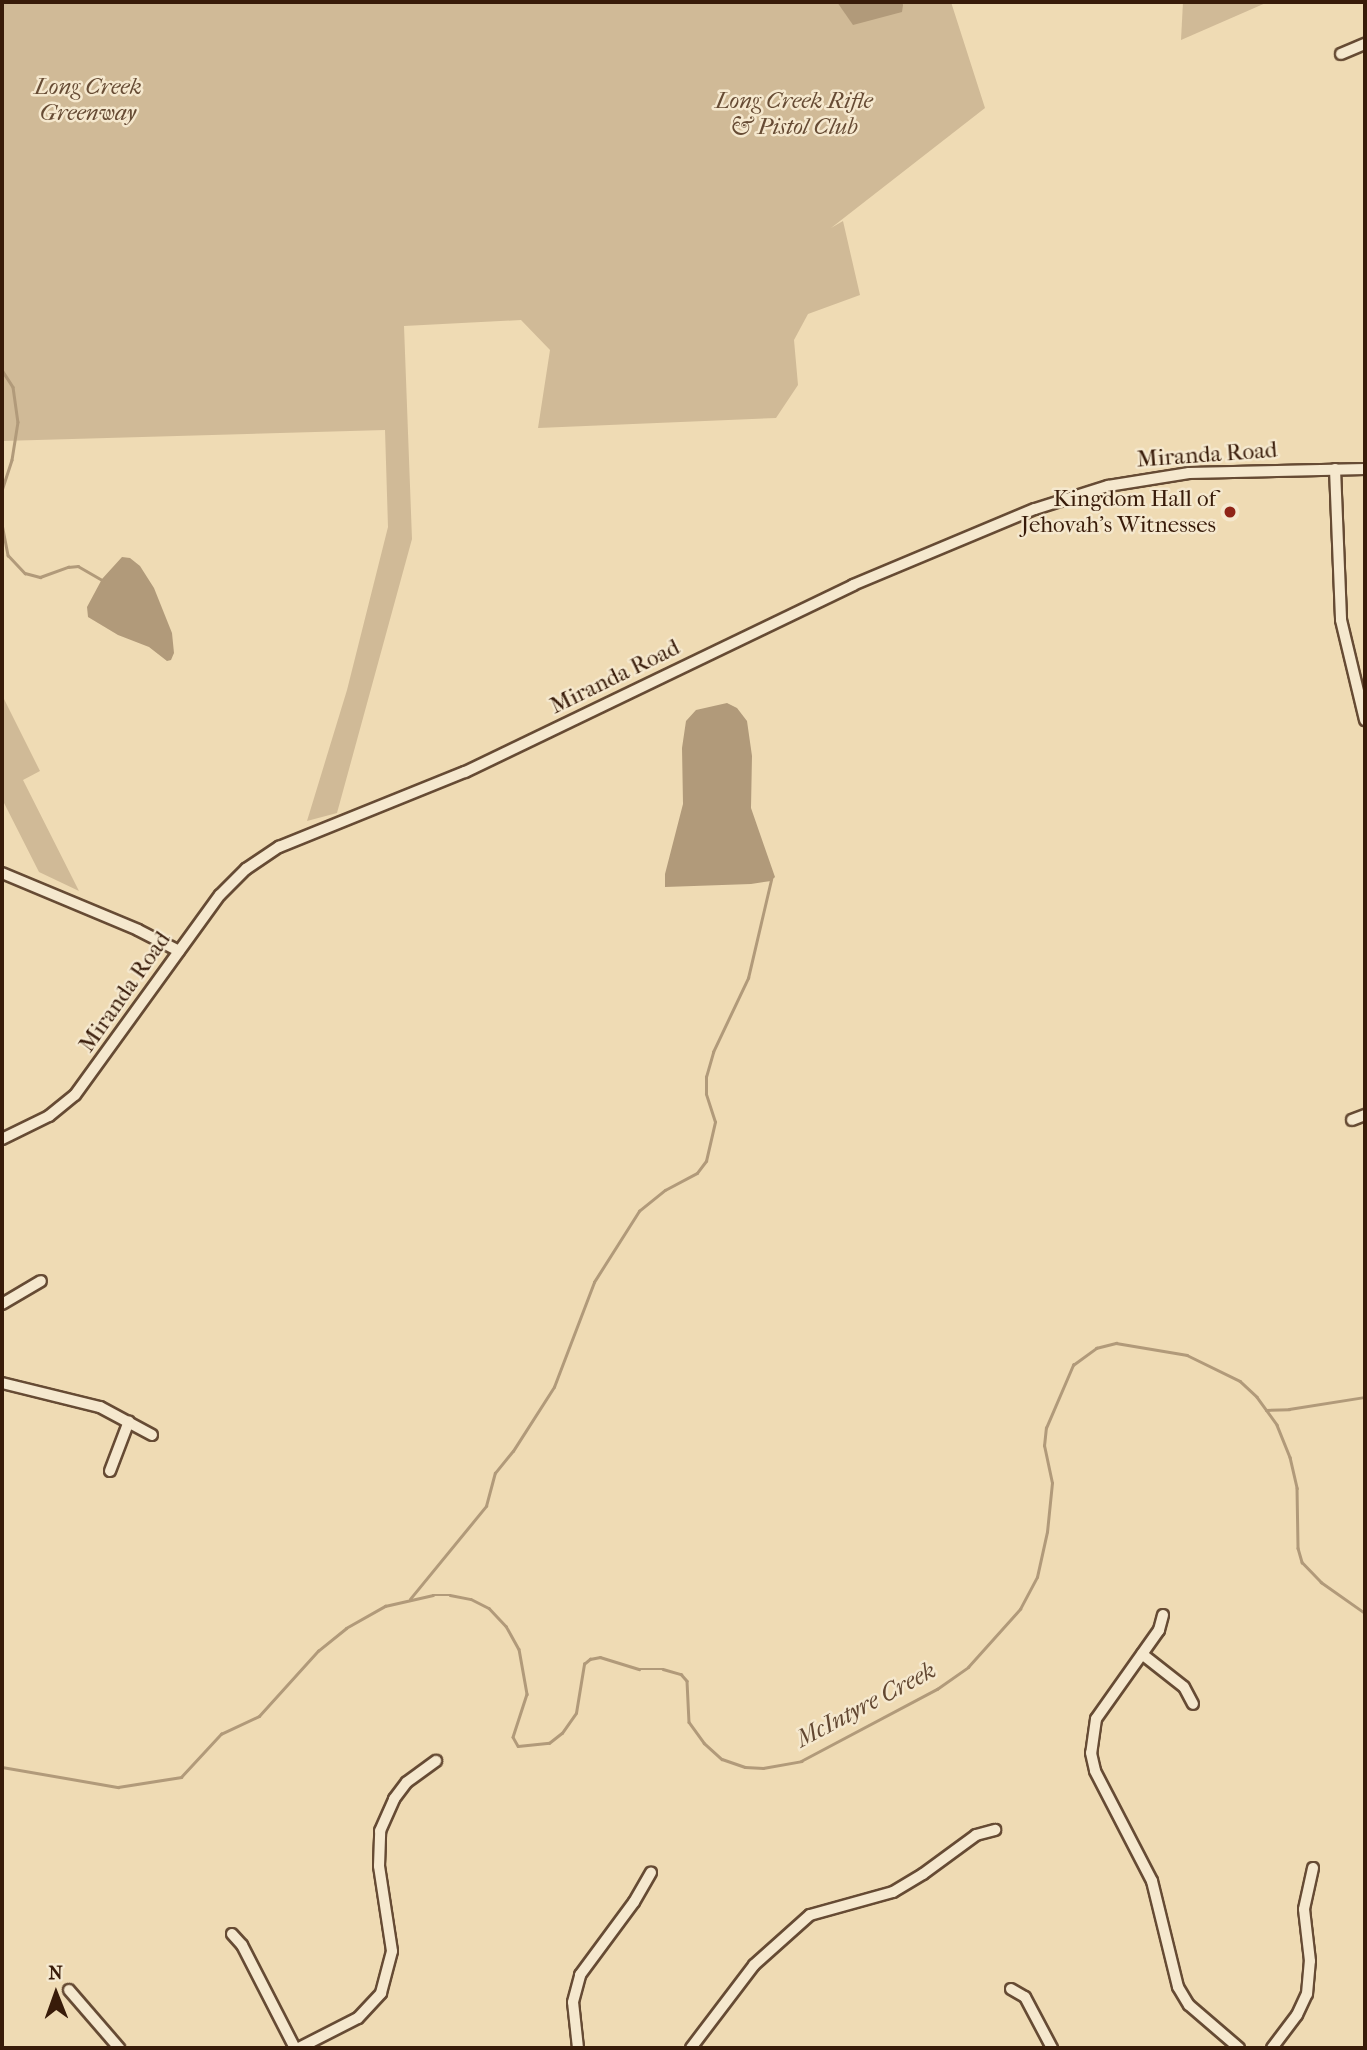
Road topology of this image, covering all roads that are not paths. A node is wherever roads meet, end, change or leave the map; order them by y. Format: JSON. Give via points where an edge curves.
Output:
{"nodes":[{"id":1,"x":1365,"y":44,"type":"edge"},
{"id":2,"x":1341,"y":54,"type":"dead end"},
{"id":3,"x":1335,"y":469,"type":"junction"},
{"id":4,"x":1365,"y":469,"type":"edge"},
{"id":5,"x":1365,"y":720,"type":"edge"},
{"id":6,"x":2,"y":873,"type":"edge"},
{"id":7,"x":179,"y":951,"type":"junction"},
{"id":8,"x":1365,"y":1115,"type":"edge"},
{"id":9,"x":1352,"y":1120,"type":"dead end"},
{"id":10,"x":2,"y":1139,"type":"edge"},
{"id":11,"x":41,"y":1282,"type":"dead end"},
{"id":12,"x":2,"y":1304,"type":"edge"},
{"id":13,"x":2,"y":1383,"type":"edge"},
{"id":14,"x":129,"y":1421,"type":"junction"},
{"id":15,"x":152,"y":1435,"type":"dead end"},
{"id":16,"x":110,"y":1471,"type":"dead end"},
{"id":17,"x":1163,"y":1615,"type":"dead end"},
{"id":18,"x":1142,"y":1654,"type":"junction"},
{"id":19,"x":1193,"y":1704,"type":"dead end"},
{"id":20,"x":436,"y":1761,"type":"dead end"},
{"id":21,"x":995,"y":1830,"type":"dead end"},
{"id":22,"x":1313,"y":1868,"type":"dead end"},
{"id":23,"x":651,"y":1871,"type":"dead end"},
{"id":24,"x":232,"y":1934,"type":"dead end"},
{"id":25,"x":1011,"y":1989,"type":"dead end"},
{"id":26,"x":69,"y":1990,"type":"dead end"},
{"id":27,"x":119,"y":2048,"type":"edge"},
{"id":28,"x":297,"y":2048,"type":"edge"},
{"id":29,"x":579,"y":2048,"type":"edge"},
{"id":30,"x":691,"y":2048,"type":"edge"},
{"id":31,"x":1052,"y":2048,"type":"edge"},
{"id":32,"x":1239,"y":2048,"type":"edge"},
{"id":33,"x":1272,"y":2048,"type":"edge"}],
"edges":[{"from":1,"to":2,"type":"street"},
{"from":3,"to":4,"type":"street","name":"Miranda Road"},
{"from":3,"to":5,"type":"street","via":[[1341,620]]},
{"from":3,"to":7,"type":"street","name":"Miranda Road","via":[[1200,472],[1128,481],[1005,520],[853,584],[465,772],[279,847],[233,881]]},
{"from":6,"to":7,"type":"street"},
{"from":7,"to":10,"type":"street","name":"Miranda Road","via":[[75,1095],[49,1116]]},
{"from":8,"to":9,"type":"street"},
{"from":11,"to":12,"type":"street"},
{"from":13,"to":14,"type":"street","via":[[92,1404]]},
{"from":14,"to":15,"type":"street"},
{"from":14,"to":16,"type":"street"},
{"from":17,"to":18,"type":"street","via":[[1159,1630]]},
{"from":18,"to":19,"type":"street","via":[[1184,1687]]},
{"from":18,"to":32,"type":"street","via":[[1096,1719],[1091,1753],[1095,1771],[1152,1881],[1178,1987],[1189,2005]]},
{"from":20,"to":28,"type":"street","via":[[407,1782],[380,1831],[379,1866],[392,1951],[381,1993],[358,2018]]},
{"from":21,"to":30,"type":"street","via":[[976,1835],[894,1892],[810,1915],[754,1965]]},
{"from":22,"to":33,"type":"street","via":[[1304,1909],[1310,1961],[1307,1994]]},
{"from":23,"to":29,"type":"street","via":[[634,1902],[579,1975],[573,2002]]},
{"from":24,"to":28,"type":"street"},
{"from":25,"to":31,"type":"street","via":[[1025,1997]]},
{"from":26,"to":27,"type":"street"}]}
